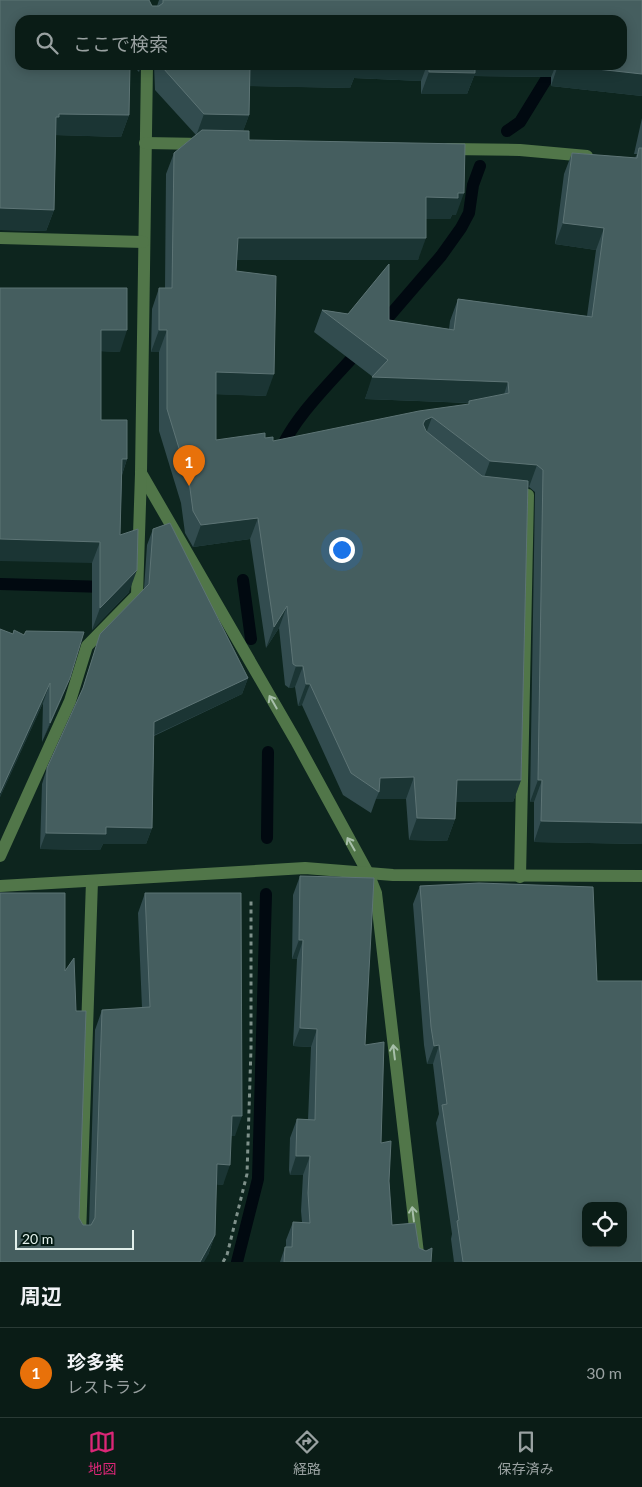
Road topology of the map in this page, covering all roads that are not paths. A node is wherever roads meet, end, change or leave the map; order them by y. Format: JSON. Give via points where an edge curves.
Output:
{"nodes":[{"id":1,"x":147,"y":70,"type":"edge"},
{"id":2,"x":145,"y":142,"type":"junction"},
{"id":3,"x":214,"y":144,"type":"edge"},
{"id":4,"x":432,"y":149,"type":"edge"},
{"id":5,"x":600,"y":158,"type":"edge"},
{"id":6,"x":0,"y":238,"type":"edge"},
{"id":7,"x":143,"y":242,"type":"junction"},
{"id":8,"x":141,"y":473,"type":"junction"},
{"id":9,"x":499,"y":493,"type":"edge"},
{"id":10,"x":0,"y":856,"type":"edge"},
{"id":11,"x":368,"y":872,"type":"junction"},
{"id":12,"x":520,"y":876,"type":"junction"},
{"id":13,"x":642,"y":876,"type":"edge"},
{"id":14,"x":92,"y":881,"type":"junction"},
{"id":15,"x":0,"y":886,"type":"edge"},
{"id":16,"x":80,"y":1238,"type":"edge"},
{"id":17,"x":419,"y":1262,"type":"edge"}],
"edges":[{"from":1,"to":2,"type":"street"},
{"from":2,"to":3,"type":"street"},
{"from":2,"to":7,"type":"street"},
{"from":4,"to":5,"type":"street","via":[[520,150]]},
{"from":6,"to":7,"type":"street"},
{"from":7,"to":8,"type":"street"},
{"from":8,"to":10,"type":"street","via":[[137,596],[87,646],[70,701]]},
{"from":11,"to":8,"type":"street","one_way":true},
{"from":9,"to":12,"type":"street","via":[[528,495]]},
{"from":11,"to":12,"type":"street"},
{"from":11,"to":14,"type":"street","via":[[306,868]]},
{"from":17,"to":11,"type":"street","one_way":true,"via":[[376,893]]},
{"from":12,"to":13,"type":"street"},
{"from":14,"to":15,"type":"street"},
{"from":14,"to":16,"type":"street"}]}
